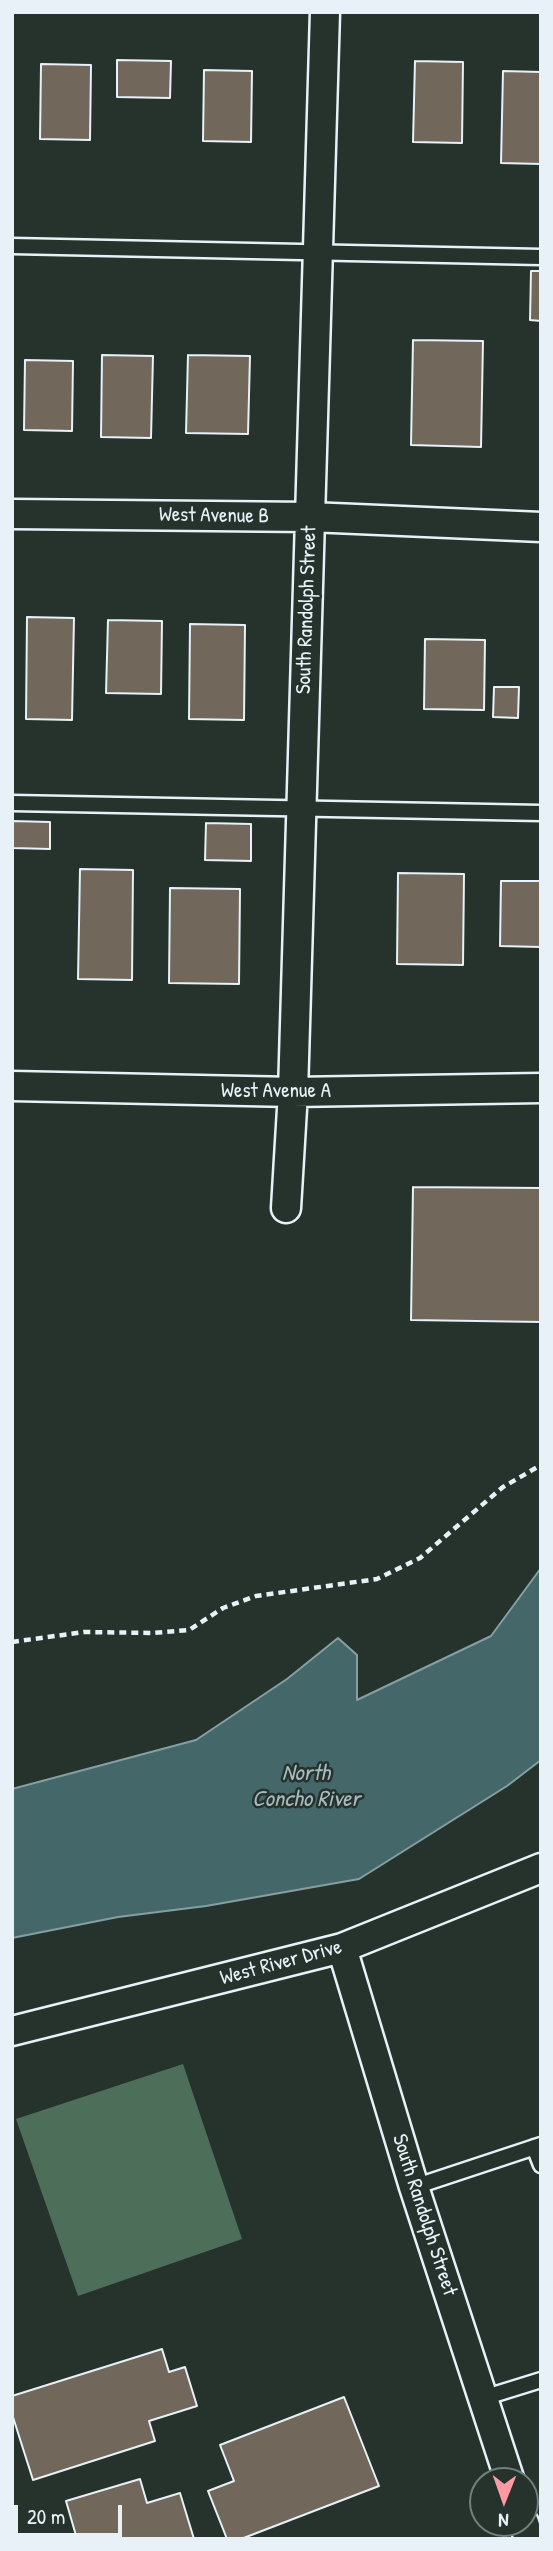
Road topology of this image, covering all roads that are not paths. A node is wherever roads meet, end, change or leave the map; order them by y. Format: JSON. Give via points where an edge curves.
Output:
{"nodes":[{"id":1,"x":325,"y":12,"type":"edge"},
{"id":2,"x":12,"y":246,"type":"edge"},
{"id":3,"x":318,"y":253,"type":"junction"},
{"id":4,"x":541,"y":257,"type":"edge"},
{"id":5,"x":12,"y":514,"type":"edge"},
{"id":6,"x":310,"y":517,"type":"junction"},
{"id":7,"x":541,"y":527,"type":"edge"},
{"id":8,"x":12,"y":803,"type":"edge"},
{"id":9,"x":301,"y":811,"type":"junction"},
{"id":10,"x":541,"y":813,"type":"edge"},
{"id":11,"x":12,"y":1086,"type":"edge"},
{"id":12,"x":541,"y":1088,"type":"edge"},
{"id":13,"x":292,"y":1092,"type":"junction"},
{"id":14,"x":286,"y":1208,"type":"dead end"},
{"id":15,"x":541,"y":1868,"type":"edge"},
{"id":16,"x":342,"y":1948,"type":"junction"},
{"id":17,"x":12,"y":2031,"type":"edge"},
{"id":18,"x":537,"y":2146,"type":"edge"},
{"id":19,"x":541,"y":2165,"type":"edge"},
{"id":20,"x":414,"y":2187,"type":"junction"},
{"id":21,"x":541,"y":2380,"type":"edge"},
{"id":22,"x":483,"y":2398,"type":"junction"},
{"id":23,"x":505,"y":2467,"type":"edge"}],
"edges":[{"from":1,"to":3,"type":"street","name":"South Randolph Street"},
{"from":2,"to":3,"type":"lane"},
{"from":3,"to":4,"type":"lane"},
{"from":3,"to":6,"type":"street","name":"South Randolph Street"},
{"from":5,"to":6,"type":"street","name":"West Avenue B"},
{"from":6,"to":7,"type":"street","name":"West Avenue B"},
{"from":6,"to":9,"type":"street","name":"South Randolph Street"},
{"from":8,"to":9,"type":"lane"},
{"from":9,"to":10,"type":"lane"},
{"from":9,"to":13,"type":"street","name":"South Randolph Street"},
{"from":11,"to":13,"type":"street","name":"West Avenue A"},
{"from":12,"to":13,"type":"street","name":"West Avenue A"},
{"from":13,"to":14,"type":"street","name":"South Randolph Street"},
{"from":15,"to":16,"type":"street","name":"West River Drive"},
{"from":16,"to":17,"type":"street","name":"West River Drive"},
{"from":16,"to":20,"type":"street","name":"South Randolph Street"},
{"from":18,"to":19,"type":"lane"},
{"from":18,"to":20,"type":"lane"},
{"from":20,"to":22,"type":"street","name":"South Randolph Street"},
{"from":21,"to":22,"type":"lane"},
{"from":22,"to":23,"type":"street","name":"South Randolph Street"}]}
